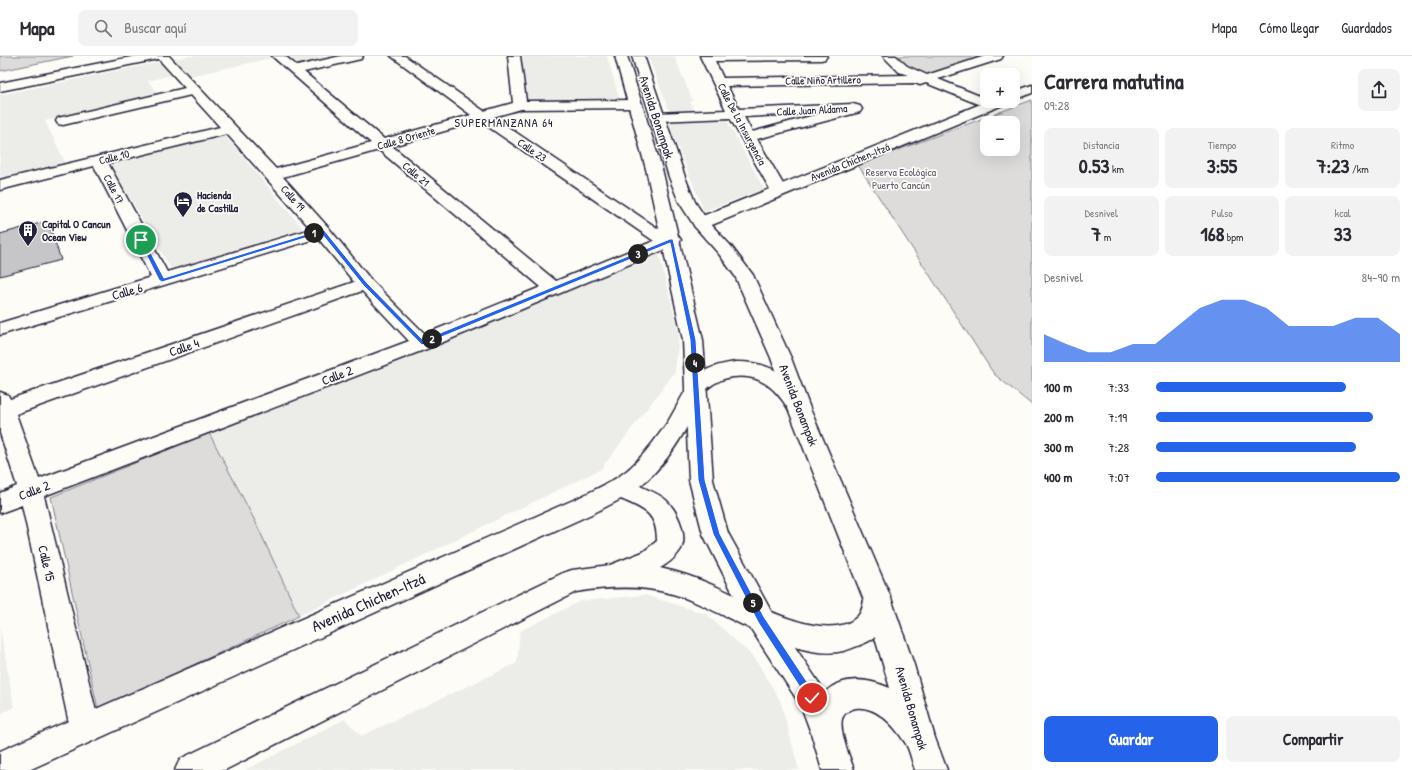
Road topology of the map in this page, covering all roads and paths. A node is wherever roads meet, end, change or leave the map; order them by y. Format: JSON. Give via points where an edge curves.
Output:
{"nodes":[{"id":1,"x":109,"y":56,"type":"edge"},
{"id":2,"x":154,"y":56,"type":"edge"},
{"id":3,"x":162,"y":56,"type":"edge"},
{"id":4,"x":278,"y":56,"type":"edge"},
{"id":5,"x":357,"y":56,"type":"edge"},
{"id":6,"x":397,"y":56,"type":"edge"},
{"id":7,"x":514,"y":56,"type":"edge"},
{"id":8,"x":621,"y":56,"type":"edge"},
{"id":9,"x":638,"y":56,"type":"edge"},
{"id":10,"x":821,"y":56,"type":"edge"},
{"id":11,"x":889,"y":56,"type":"edge"},
{"id":12,"x":997,"y":56,"type":"edge"},
{"id":13,"x":706,"y":57,"type":"edge"},
{"id":14,"x":296,"y":70,"type":"junction"},
{"id":15,"x":0,"y":78,"type":"edge"},
{"id":16,"x":926,"y":79,"type":"junction"},
{"id":17,"x":719,"y":82,"type":"junction"},
{"id":18,"x":0,"y":87,"type":"edge"},
{"id":19,"x":902,"y":88,"type":"dead end"},
{"id":20,"x":1032,"y":89,"type":"edge"},
{"id":21,"x":194,"y":90,"type":"junction"},
{"id":22,"x":1020,"y":93,"type":"edge"},
{"id":23,"x":980,"y":98,"type":"edge"},
{"id":24,"x":635,"y":104,"type":"junction"},
{"id":25,"x":520,"y":105,"type":"junction"},
{"id":26,"x":982,"y":108,"type":"edge"},
{"id":27,"x":735,"y":114,"type":"junction"},
{"id":28,"x":482,"y":116,"type":"junction"},
{"id":29,"x":657,"y":117,"type":"junction"},
{"id":30,"x":63,"y":121,"type":"dead end"},
{"id":31,"x":228,"y":129,"type":"junction"},
{"id":32,"x":748,"y":137,"type":"junction"},
{"id":33,"x":382,"y":145,"type":"junction"},
{"id":34,"x":100,"y":161,"type":"junction"},
{"id":35,"x":273,"y":175,"type":"junction"},
{"id":36,"x":0,"y":185,"type":"edge"},
{"id":37,"x":779,"y":191,"type":"junction"},
{"id":38,"x":701,"y":223,"type":"junction"},
{"id":39,"x":322,"y":231,"type":"junction"},
{"id":40,"x":670,"y":241,"type":"junction"},
{"id":41,"x":162,"y":280,"type":"junction"},
{"id":42,"x":365,"y":284,"type":"junction"},
{"id":43,"x":555,"y":289,"type":"junction"},
{"id":44,"x":0,"y":329,"type":"edge"},
{"id":45,"x":422,"y":343,"type":"junction"},
{"id":46,"x":696,"y":388,"type":"junction"},
{"id":47,"x":2,"y":405,"type":"edge"},
{"id":48,"x":800,"y":412,"type":"junction"},
{"id":49,"x":621,"y":488,"type":"junction"},
{"id":50,"x":30,"y":491,"type":"junction"},
{"id":51,"x":0,"y":503,"type":"edge"},
{"id":52,"x":607,"y":576,"type":"junction"},
{"id":53,"x":877,"y":598,"type":"junction"},
{"id":54,"x":761,"y":620,"type":"junction"},
{"id":55,"x":85,"y":728,"type":"junction"},
{"id":56,"x":828,"y":735,"type":"junction"},
{"id":57,"x":920,"y":738,"type":"junction"},
{"id":58,"x":0,"y":768,"type":"edge"},
{"id":59,"x":191,"y":770,"type":"edge"},
{"id":60,"x":838,"y":770,"type":"edge"},
{"id":61,"x":931,"y":770,"type":"edge"}],
"edges":[{"from":1,"to":15,"type":"street"},
{"from":2,"to":18,"type":"street"},
{"from":3,"to":21,"type":"street","name":"Calle 19"},
{"from":4,"to":14,"type":"street","name":"Calle 21"},
{"from":5,"to":14,"type":"street"},
{"from":6,"to":28,"type":"street","name":"Calle 23"},
{"from":7,"to":25,"type":"street"},
{"from":8,"to":24,"type":"street","name":"Avenida Bonampak"},
{"from":9,"to":29,"type":"street","name":"Avenida Bonampak"},
{"from":10,"to":13,"type":"street"},
{"from":11,"to":16,"type":"street","via":[[903,69]]},
{"from":12,"to":16,"type":"street"},
{"from":13,"to":17,"type":"street","name":"Calle De La Insurgencia"},
{"from":14,"to":33,"type":"street","name":"Calle 21"},
{"from":16,"to":17,"type":"street","name":"Calle Niño Artillero"},
{"from":16,"to":19,"type":"street"},
{"from":16,"to":23,"type":"street"},
{"from":17,"to":27,"type":"street","name":"Calle De La Insurgencia"},
{"from":20,"to":22,"type":"street"},
{"from":21,"to":30,"type":"street"},
{"from":21,"to":31,"type":"street","name":"Calle 19"},
{"from":24,"to":25,"type":"street","name":"Calle 8 Oriente"},
{"from":24,"to":40,"type":"street","name":"Avenida Bonampak","via":[[654,169]]},
{"from":25,"to":28,"type":"street","name":"Calle 8 Oriente"},
{"from":26,"to":37,"type":"street","name":"Avenida Chichen-Itzá"},
{"from":27,"to":29,"type":"street","name":"Calle Juan Aldama"},
{"from":27,"to":32,"type":"street","name":"Calle De La Insurgencia"},
{"from":27,"to":32,"type":"street","name":"Calle Juan Aldama","via":[[855,109]]},
{"from":28,"to":33,"type":"street","name":"Calle 8 Oriente"},
{"from":28,"to":40,"type":"street","name":"Calle 23"},
{"from":29,"to":38,"type":"street","name":"Avenida Bonampak","via":[[686,202]]},
{"from":31,"to":34,"type":"street","name":"Calle 10"},
{"from":31,"to":35,"type":"street","name":"Calle 19"},
{"from":32,"to":37,"type":"street","name":"Calle De La Insurgencia"},
{"from":33,"to":35,"type":"street","name":"Calle 8 Oriente"},
{"from":33,"to":43,"type":"street","name":"Calle 21"},
{"from":34,"to":36,"type":"street","name":"Calle 10"},
{"from":34,"to":41,"type":"street","name":"Calle 17"},
{"from":35,"to":39,"type":"street","name":"Calle 19"},
{"from":37,"to":38,"type":"street","name":"Avenida Chichen-Itzá"},
{"from":38,"to":48,"type":"street","name":"Avenida Bonampak","via":[[744,275],[781,358]]},
{"from":39,"to":41,"type":"street","name":"Calle 6"},
{"from":39,"to":42,"type":"street","name":"Calle 19"},
{"from":40,"to":43,"type":"street","name":"Calle 2"},
{"from":40,"to":46,"type":"street","name":"Avenida Bonampak","via":[[693,340]]},
{"from":41,"to":44,"type":"street","name":"Calle 6"},
{"from":42,"to":45,"type":"street","name":"Calle 19"},
{"from":42,"to":47,"type":"street","name":"Calle 4"},
{"from":43,"to":45,"type":"street","name":"Calle 2"},
{"from":45,"to":50,"type":"street","name":"Calle 2"},
{"from":46,"to":48,"type":"street","via":[[707,378],[727,370],[757,371],[775,378],[782,384]]},
{"from":46,"to":49,"type":"street","name":"Avenida Chichen-Itzá","via":[[677,425],[643,470]]},
{"from":46,"to":54,"type":"street","name":"Avenida Bonampak","via":[[701,480],[716,534]]},
{"from":47,"to":50,"type":"street","name":"Calle 15"},
{"from":48,"to":53,"type":"street","name":"Avenida Bonampak"},
{"from":49,"to":52,"type":"street","via":[[652,503],[664,513],[671,531],[670,546],[652,560]]},
{"from":49,"to":55,"type":"street","name":"Avenida Chichen-Itzá"},
{"from":50,"to":51,"type":"street","name":"Calle 2"},
{"from":50,"to":55,"type":"street","name":"Calle 15"},
{"from":52,"to":54,"type":"street","via":[[644,577],[686,586]]},
{"from":52,"to":59,"type":"street","via":[[572,581]]},
{"from":53,"to":54,"type":"street","via":[[873,620],[860,632],[843,640],[795,634]]},
{"from":53,"to":57,"type":"street","name":"Avenida Bonampak"},
{"from":54,"to":56,"type":"street","name":"Avenida Bonampak","via":[[812,698]]},
{"from":55,"to":58,"type":"street","name":"Avenida Chichen-Itzá"},
{"from":56,"to":57,"type":"street","via":[[826,724],[831,706],[846,695],[856,694],[868,695],[890,704]]},
{"from":56,"to":60,"type":"street","name":"Avenida Bonampak"},
{"from":57,"to":61,"type":"street","name":"Avenida Bonampak"}]}
